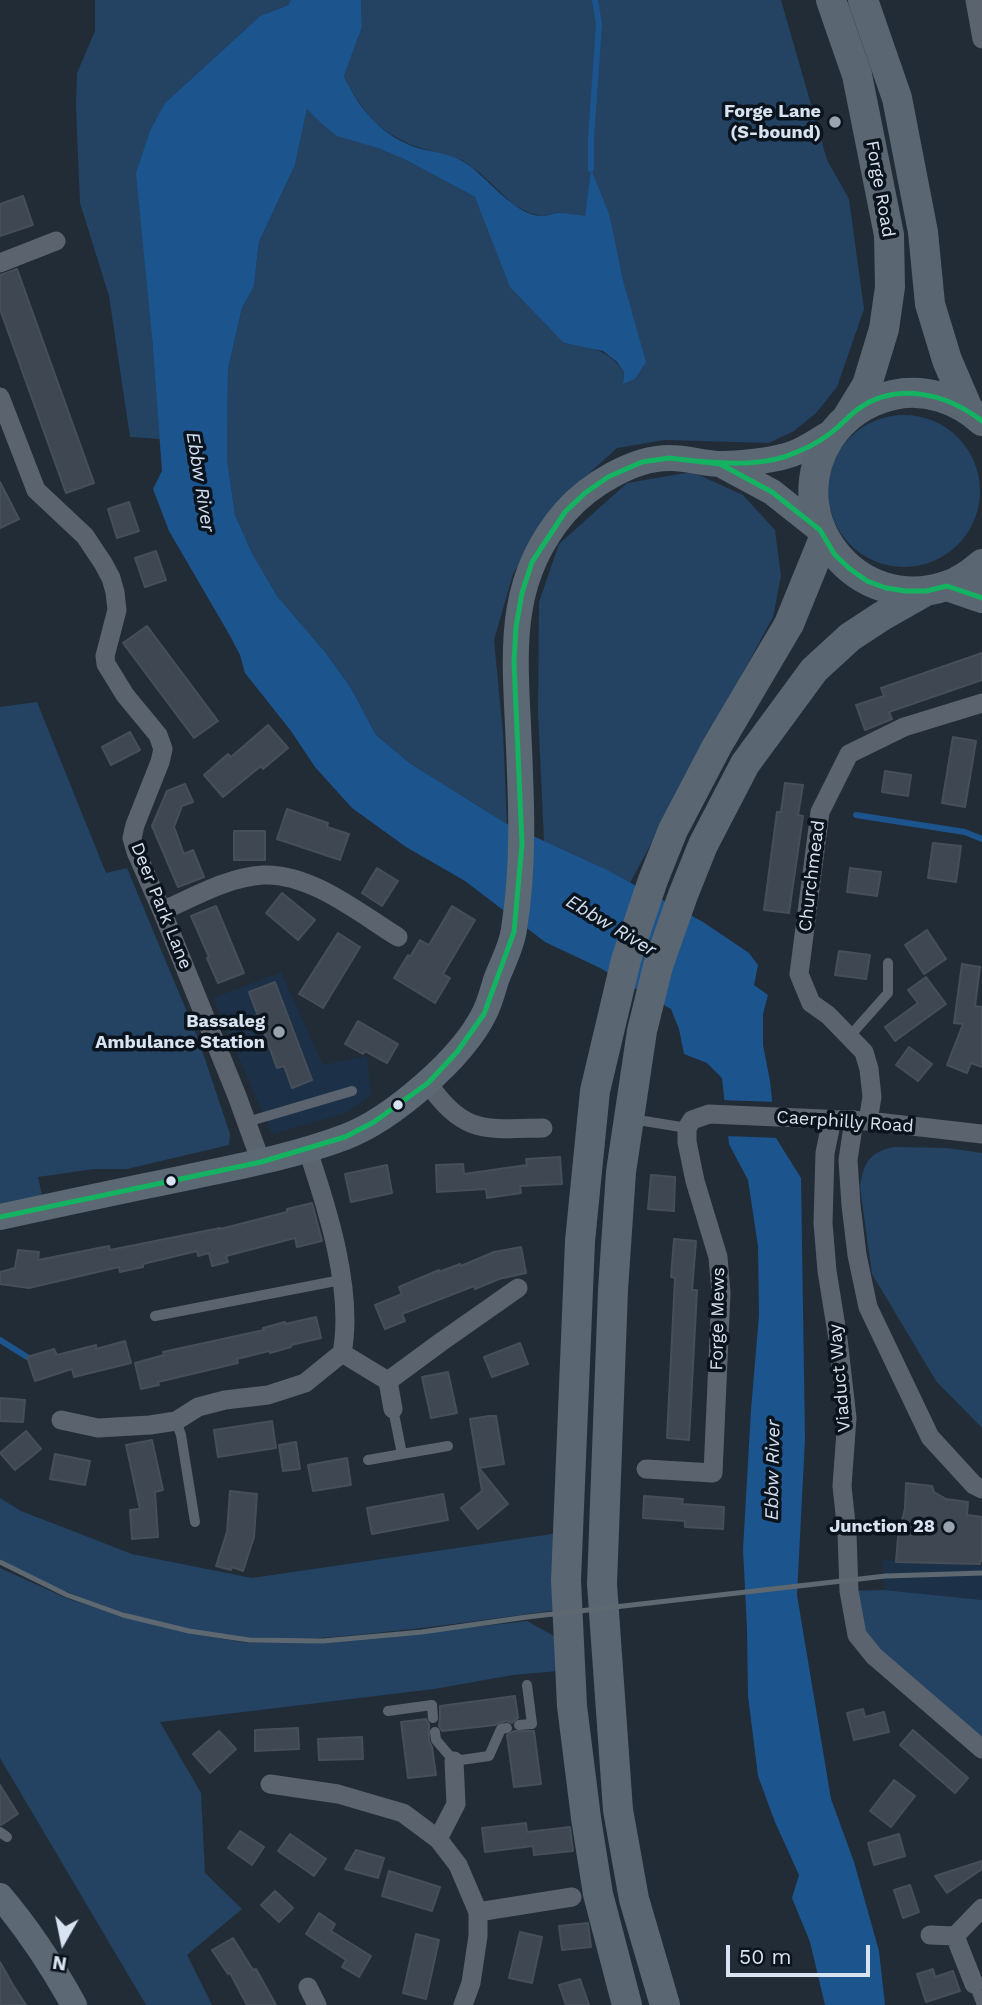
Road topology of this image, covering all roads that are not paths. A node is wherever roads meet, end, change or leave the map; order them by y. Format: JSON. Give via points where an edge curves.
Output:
{"nodes":[{"id":1,"x":831,"y":0,"type":"edge"},
{"id":2,"x":863,"y":0,"type":"edge"},
{"id":3,"x":975,"y":0,"type":"edge"},
{"id":4,"x":982,"y":39,"type":"edge"},
{"id":5,"x":56,"y":241,"type":"dead end"},
{"id":6,"x":0,"y":262,"type":"edge"},
{"id":7,"x":0,"y":397,"type":"edge"},
{"id":8,"x":976,"y":414,"type":"edge"},
{"id":9,"x":841,"y":424,"type":"junction"},
{"id":10,"x":720,"y":464,"type":"junction"},
{"id":11,"x":822,"y":534,"type":"junction"},
{"id":12,"x":982,"y":564,"type":"edge"},
{"id":13,"x":937,"y":589,"type":"junction"},
{"id":14,"x":982,"y":598,"type":"edge"},
{"id":15,"x":982,"y":703,"type":"edge"},
{"id":16,"x":162,"y":911,"type":"junction"},
{"id":17,"x":398,"y":937,"type":"dead end"},
{"id":18,"x":888,"y":963,"type":"dead end"},
{"id":19,"x":849,"y":1037,"type":"junction"},
{"id":20,"x":428,"y":1083,"type":"junction"},
{"id":21,"x":352,"y":1091,"type":"dead end"},
{"id":22,"x":640,"y":1114,"type":"junction"},
{"id":23,"x":824,"y":1119,"type":"junction"},
{"id":24,"x":861,"y":1121,"type":"junction"},
{"id":25,"x":247,"y":1122,"type":"junction"},
{"id":26,"x":543,"y":1128,"type":"dead end"},
{"id":27,"x":687,"y":1128,"type":"junction"},
{"id":28,"x":982,"y":1134,"type":"edge"},
{"id":29,"x":307,"y":1149,"type":"junction"},
{"id":30,"x":261,"y":1162,"type":"junction"},
{"id":31,"x":0,"y":1217,"type":"edge"},
{"id":32,"x":341,"y":1280,"type":"junction"},
{"id":33,"x":518,"y":1288,"type":"dead end"},
{"id":34,"x":155,"y":1317,"type":"dead end"},
{"id":35,"x":342,"y":1353,"type":"junction"},
{"id":36,"x":388,"y":1381,"type":"junction"},
{"id":37,"x":393,"y":1409,"type":"joint"},
{"id":38,"x":61,"y":1420,"type":"dead end"},
{"id":39,"x":176,"y":1421,"type":"junction"},
{"id":40,"x":448,"y":1446,"type":"dead end"},
{"id":41,"x":402,"y":1454,"type":"junction"},
{"id":42,"x":368,"y":1460,"type":"dead end"},
{"id":43,"x":646,"y":1469,"type":"dead end"},
{"id":44,"x":982,"y":1489,"type":"edge"},
{"id":45,"x":195,"y":1522,"type":"dead end"},
{"id":46,"x":527,"y":1685,"type":"dead end"},
{"id":47,"x":388,"y":1711,"type":"dead end"},
{"id":48,"x":433,"y":1718,"type":"dead end"},
{"id":49,"x":519,"y":1726,"type":"dead end"},
{"id":50,"x":507,"y":1728,"type":"dead end"},
{"id":51,"x":435,"y":1732,"type":"dead end"},
{"id":52,"x":982,"y":1749,"type":"edge"},
{"id":53,"x":454,"y":1761,"type":"junction"},
{"id":54,"x":270,"y":1784,"type":"dead end"},
{"id":55,"x":438,"y":1839,"type":"junction"},
{"id":56,"x":0,"y":1896,"type":"edge"},
{"id":57,"x":572,"y":1897,"type":"dead end"},
{"id":58,"x":982,"y":1908,"type":"edge"},
{"id":59,"x":478,"y":1912,"type":"junction"},
{"id":60,"x":930,"y":1935,"type":"dead end"},
{"id":61,"x":955,"y":1936,"type":"junction"},
{"id":62,"x":974,"y":1984,"type":"joint"},
{"id":63,"x":74,"y":2005,"type":"edge"},
{"id":64,"x":463,"y":2005,"type":"edge"},
{"id":65,"x":627,"y":2005,"type":"edge"},
{"id":66,"x":665,"y":2005,"type":"edge"},
{"id":67,"x":982,"y":2005,"type":"edge"}],
"edges":[{"from":1,"to":9,"type":"main road","name":"Forge Road","via":[[857,75],[889,235],[890,287],[884,330],[867,385]]},
{"from":2,"to":8,"type":"main road","name":"Forge Road","via":[[897,98],[923,232],[930,304],[941,344]]},
{"from":3,"to":4,"type":"street"},
{"from":5,"to":6,"type":"street"},
{"from":7,"to":16,"type":"street","name":"Deer Park Lane","via":[[31,482],[85,536],[116,592],[117,610],[105,660],[109,673],[158,735],[163,749],[132,838]]},
{"from":8,"to":9,"type":"main road","via":[[935,395],[898,394],[864,405]]},
{"from":9,"to":10,"type":"street","via":[[794,454]]},
{"from":9,"to":11,"type":"main road","name":"Forge Road","via":[[824,447],[814,480],[815,513]]},
{"from":10,"to":11,"type":"street","via":[[772,492]]},
{"from":10,"to":20,"type":"street","via":[[669,458],[642,462],[608,477],[565,512],[532,562],[522,593],[514,662],[522,844],[514,932],[484,1014]]},
{"from":11,"to":13,"type":"main road","via":[[835,555],[867,581],[906,592]]},
{"from":11,"to":65,"type":"main road","via":[[789,624],[673,830],[626,960],[595,1091],[580,1241],[566,1580],[572,1706],[586,1818],[598,1894]]},
{"from":12,"to":13,"type":"main road","via":[[966,577]]},
{"from":13,"to":14,"type":"main road"},
{"from":13,"to":22,"type":"main road","via":[[850,637],[814,670],[745,764],[703,845],[658,965],[642,1031]]},
{"from":15,"to":19,"type":"street","name":"Churchmead","via":[[904,727],[849,754],[820,812],[799,974],[811,1003]]},
{"from":16,"to":17,"type":"street","via":[[225,884],[284,877],[318,888]]},
{"from":16,"to":25,"type":"street","name":"Deer Park Lane"},
{"from":18,"to":19,"type":"lane","via":[[888,993]]},
{"from":19,"to":24,"type":"street","name":"Churchmead","via":[[864,1052],[869,1069],[872,1097]]},
{"from":20,"to":26,"type":"street","via":[[465,1122],[495,1129]]},
{"from":20,"to":29,"type":"street","via":[[374,1122]]},
{"from":21,"to":25,"type":"lane"},
{"from":22,"to":27,"type":"lane"},
{"from":22,"to":66,"type":"main road","via":[[625,1152],[613,1290],[602,1584],[618,1810],[634,1899]]},
{"from":23,"to":24,"type":"street","name":"Caerphilly Road"},
{"from":23,"to":27,"type":"street","name":"Caerphilly Road","via":[[709,1114],[692,1120]]},
{"from":23,"to":52,"type":"street","name":"Viaduct Way","via":[[823,1223],[847,1418],[842,1486],[849,1591],[858,1635],[874,1656]]},
{"from":24,"to":28,"type":"street","name":"Caerphilly Road"},
{"from":24,"to":44,"type":"street","name":"Churchmead","via":[[848,1160],[857,1255],[868,1307],[930,1437]]},
{"from":25,"to":30,"type":"street","name":"Deer Park Lane"},
{"from":27,"to":43,"type":"street","name":"Forge Mews","via":[[695,1181],[718,1257],[721,1293],[713,1473]]},
{"from":29,"to":30,"type":"street"},
{"from":29,"to":32,"type":"street","via":[[328,1209]]},
{"from":30,"to":31,"type":"street"},
{"from":32,"to":34,"type":"lane"},
{"from":32,"to":35,"type":"street","via":[[346,1333]]},
{"from":33,"to":36,"type":"street"},
{"from":35,"to":36,"type":"street"},
{"from":35,"to":39,"type":"street","via":[[305,1383],[268,1395],[198,1407]]},
{"from":36,"to":37,"type":"street"},
{"from":37,"to":41,"type":"lane"},
{"from":38,"to":39,"type":"street","via":[[98,1427]]},
{"from":39,"to":45,"type":"lane"},
{"from":40,"to":41,"type":"lane"},
{"from":41,"to":42,"type":"lane"},
{"from":46,"to":49,"type":"lane","via":[[532,1724]]},
{"from":47,"to":48,"type":"lane","via":[[432,1705]]},
{"from":50,"to":53,"type":"lane","via":[[501,1728],[489,1756]]},
{"from":51,"to":53,"type":"lane","via":[[436,1740]]},
{"from":53,"to":55,"type":"street","via":[[456,1804]]},
{"from":54,"to":55,"type":"street","via":[[338,1794],[403,1814]]},
{"from":55,"to":59,"type":"street","via":[[458,1865]]},
{"from":56,"to":63,"type":"street","via":[[56,1972]]},
{"from":57,"to":59,"type":"street"},
{"from":58,"to":61,"type":"street"},
{"from":59,"to":64,"type":"street","via":[[471,1983]]},
{"from":60,"to":61,"type":"street"},
{"from":61,"to":62,"type":"street"},
{"from":62,"to":67,"type":"lane"}]}
